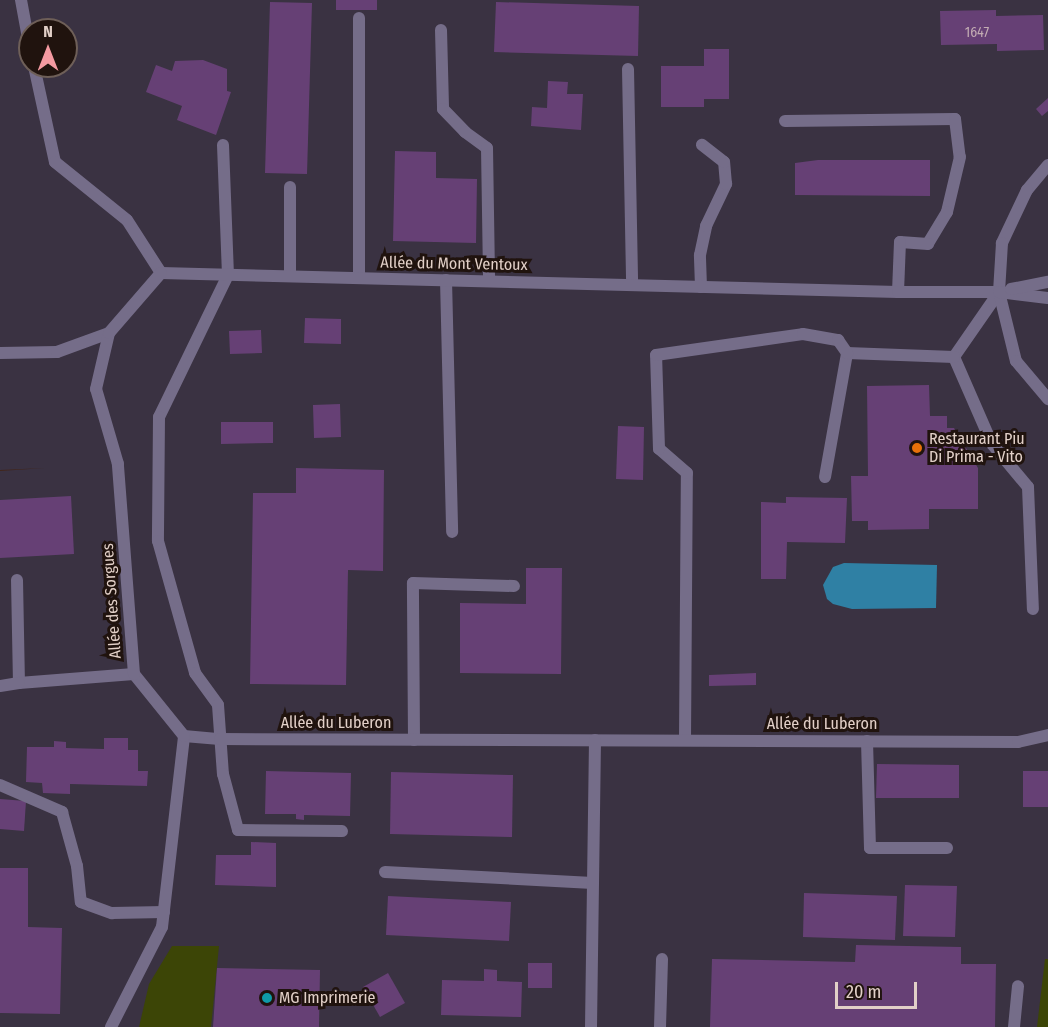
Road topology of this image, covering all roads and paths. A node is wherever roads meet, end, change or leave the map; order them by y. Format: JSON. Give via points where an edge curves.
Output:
{"nodes":[{"id":1,"x":21,"y":0,"type":"edge"},
{"id":2,"x":24,"y":18,"type":"edge"},
{"id":3,"x":359,"y":18,"type":"dead end"},
{"id":4,"x":441,"y":30,"type":"dead end"},
{"id":5,"x":628,"y":69,"type":"dead end"},
{"id":6,"x":37,"y":78,"type":"edge"},
{"id":7,"x":785,"y":121,"type":"dead end"},
{"id":8,"x":223,"y":145,"type":"dead end"},
{"id":9,"x":702,"y":145,"type":"dead end"},
{"id":10,"x":1048,"y":165,"type":"edge"},
{"id":11,"x":290,"y":187,"type":"dead end"},
{"id":12,"x":161,"y":273,"type":"junction"},
{"id":13,"x":228,"y":275,"type":"junction"},
{"id":14,"x":290,"y":276,"type":"junction"},
{"id":15,"x":359,"y":278,"type":"junction"},
{"id":16,"x":446,"y":280,"type":"junction"},
{"id":17,"x":489,"y":281,"type":"junction"},
{"id":18,"x":1048,"y":282,"type":"edge"},
{"id":19,"x":632,"y":285,"type":"junction"},
{"id":20,"x":701,"y":286,"type":"junction"},
{"id":21,"x":898,"y":292,"type":"junction"},
{"id":22,"x":999,"y":292,"type":"junction"},
{"id":23,"x":1048,"y":298,"type":"edge"},
{"id":24,"x":109,"y":333,"type":"junction"},
{"id":25,"x":0,"y":353,"type":"edge"},
{"id":26,"x":847,"y":353,"type":"junction"},
{"id":27,"x":954,"y":357,"type":"junction"},
{"id":28,"x":1048,"y":399,"type":"edge"},
{"id":29,"x":825,"y":477,"type":"dead end"},
{"id":30,"x":452,"y":532,"type":"dead end"},
{"id":31,"x":17,"y":580,"type":"dead end"},
{"id":32,"x":514,"y":586,"type":"dead end"},
{"id":33,"x":1033,"y":609,"type":"dead end"},
{"id":34,"x":134,"y":674,"type":"junction"},
{"id":35,"x":19,"y":683,"type":"junction"},
{"id":36,"x":0,"y":686,"type":"edge"},
{"id":37,"x":1048,"y":735,"type":"edge"},
{"id":38,"x":184,"y":736,"type":"junction"},
{"id":39,"x":220,"y":739,"type":"junction"},
{"id":40,"x":414,"y":740,"type":"junction"},
{"id":41,"x":595,"y":740,"type":"junction"},
{"id":42,"x":685,"y":740,"type":"junction"},
{"id":43,"x":867,"y":741,"type":"junction"},
{"id":44,"x":0,"y":785,"type":"edge"},
{"id":45,"x":342,"y":831,"type":"dead end"},
{"id":46,"x":947,"y":848,"type":"dead end"},
{"id":47,"x":385,"y":872,"type":"dead end"},
{"id":48,"x":593,"y":882,"type":"junction"},
{"id":49,"x":164,"y":912,"type":"junction"},
{"id":50,"x":662,"y":959,"type":"dead end"},
{"id":51,"x":1018,"y":986,"type":"dead end"},
{"id":52,"x":111,"y":1027,"type":"edge"},
{"id":53,"x":591,"y":1027,"type":"edge"},
{"id":54,"x":660,"y":1027,"type":"edge"},
{"id":55,"x":1014,"y":1027,"type":"edge"}],
"edges":[{"from":1,"to":2,"type":"street"},
{"from":3,"to":15,"type":"street"},
{"from":4,"to":17,"type":"street","via":[[443,109],[487,148]]},
{"from":5,"to":19,"type":"street"},
{"from":6,"to":12,"type":"street","via":[[55,162],[127,220]]},
{"from":7,"to":21,"type":"street","via":[[955,119],[960,157],[947,212],[928,244],[900,242]]},
{"from":8,"to":13,"type":"street"},
{"from":9,"to":20,"type":"street","via":[[724,162],[726,184],[706,226],[700,255]]},
{"from":10,"to":22,"type":"street","via":[[1027,190],[1002,243]]},
{"from":11,"to":14,"type":"street"},
{"from":12,"to":13,"type":"street","name":"Allée du Mont Ventoux"},
{"from":12,"to":24,"type":"street","name":"Allée des Sorgues"},
{"from":13,"to":14,"type":"street","name":"Allée du Mont Ventoux"},
{"from":13,"to":39,"type":"street","via":[[159,417],[158,541],[195,673],[218,705]]},
{"from":14,"to":15,"type":"street","name":"Allée du Mont Ventoux"},
{"from":15,"to":16,"type":"street","name":"Allée du Mont Ventoux"},
{"from":16,"to":17,"type":"street","name":"Allée du Mont Ventoux"},
{"from":16,"to":30,"type":"street"},
{"from":17,"to":19,"type":"street","name":"Allée du Mont Ventoux"},
{"from":18,"to":22,"type":"street","name":"Allée du Mont Ventoux"},
{"from":19,"to":20,"type":"street","name":"Allée du Mont Ventoux"},
{"from":20,"to":21,"type":"street","name":"Allée du Mont Ventoux"},
{"from":21,"to":22,"type":"street","name":"Allée du Mont Ventoux"},
{"from":22,"to":23,"type":"street","name":"Allée du Mont Ventoux"},
{"from":22,"to":27,"type":"street"},
{"from":22,"to":28,"type":"street","via":[[1016,361]]},
{"from":24,"to":25,"type":"street","via":[[57,352]]},
{"from":24,"to":34,"type":"street","name":"Allée des Sorgues","via":[[96,389],[118,464]]},
{"from":26,"to":27,"type":"street"},
{"from":26,"to":29,"type":"street"},
{"from":26,"to":42,"type":"street","via":[[838,340],[803,334],[656,355],[659,449],[687,473]]},
{"from":27,"to":33,"type":"street","via":[[992,444],[1028,487]]},
{"from":31,"to":35,"type":"street"},
{"from":32,"to":40,"type":"street","via":[[413,583]]},
{"from":34,"to":35,"type":"street"},
{"from":34,"to":38,"type":"street","name":"Allée des Sorgues"},
{"from":35,"to":36,"type":"street"},
{"from":37,"to":43,"type":"street","name":"Allée du Luberon","via":[[1018,742]]},
{"from":38,"to":39,"type":"street","name":"Allée du Luberon"},
{"from":38,"to":49,"type":"street"},
{"from":39,"to":40,"type":"street","name":"Allée du Luberon"},
{"from":39,"to":45,"type":"street","via":[[222,774],[238,830]]},
{"from":40,"to":41,"type":"street","name":"Allée du Luberon"},
{"from":41,"to":42,"type":"street","name":"Allée du Luberon"},
{"from":41,"to":48,"type":"street"},
{"from":42,"to":43,"type":"street","name":"Allée du Luberon"},
{"from":43,"to":46,"type":"street","via":[[870,848]]},
{"from":44,"to":49,"type":"street","via":[[62,812],[77,866],[81,902],[112,913]]},
{"from":47,"to":48,"type":"street"},
{"from":48,"to":53,"type":"street"},
{"from":49,"to":52,"type":"street","via":[[162,927]]},
{"from":50,"to":54,"type":"street"},
{"from":51,"to":55,"type":"street"}]}
